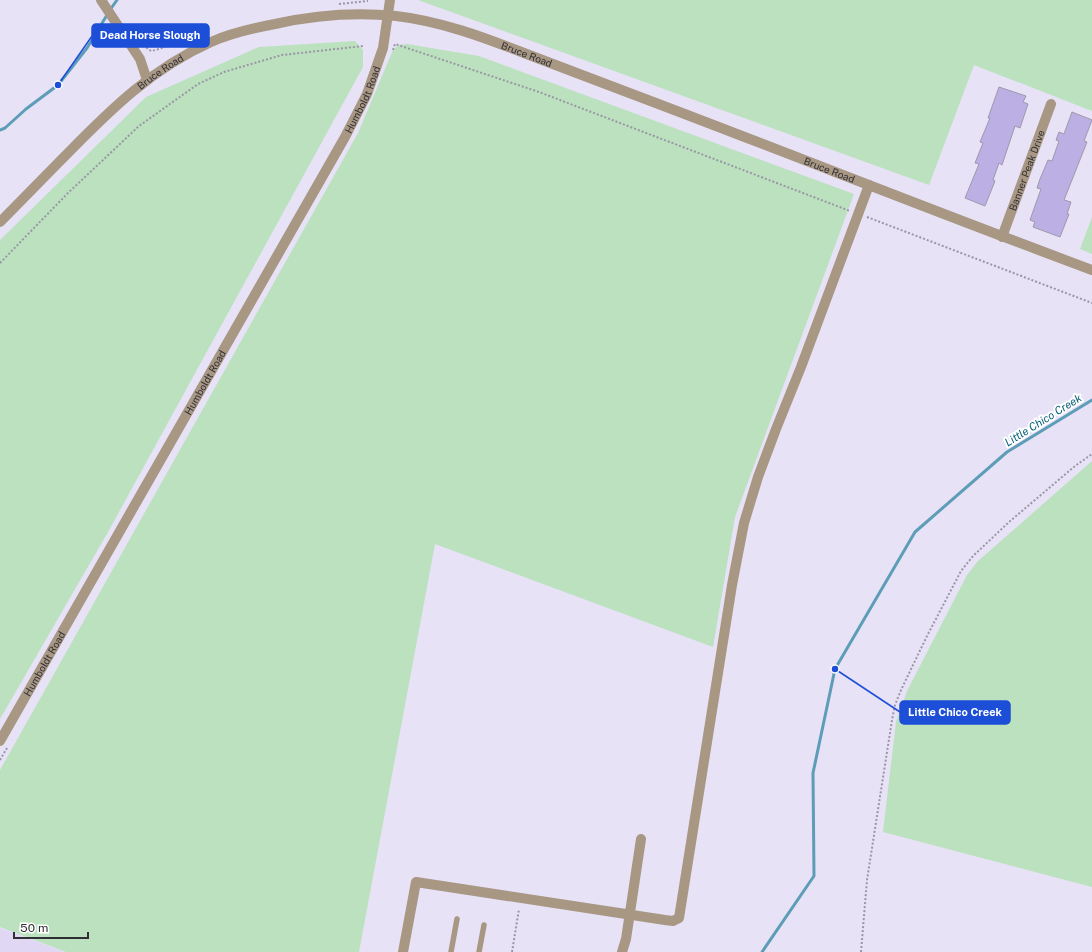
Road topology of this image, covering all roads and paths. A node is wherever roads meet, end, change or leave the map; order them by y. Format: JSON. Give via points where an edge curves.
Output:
{"nodes":[{"id":1,"x":390,"y":0,"type":"edge"},
{"id":2,"x":103,"y":3,"type":"edge"},
{"id":3,"x":388,"y":16,"type":"junction"},
{"id":4,"x":140,"y":41,"type":"dead end"},
{"id":5,"x":395,"y":44,"type":"dead end"},
{"id":6,"x":363,"y":46,"type":"dead end"},
{"id":7,"x":158,"y":49,"type":"dead end"},
{"id":8,"x":148,"y":80,"type":"junction"},
{"id":9,"x":1051,"y":104,"type":"dead end"},
{"id":10,"x":869,"y":185,"type":"junction"},
{"id":11,"x":858,"y":214,"type":"junction"},
{"id":12,"x":0,"y":222,"type":"edge"},
{"id":13,"x":1002,"y":237,"type":"junction"},
{"id":14,"x":0,"y":262,"type":"edge"},
{"id":15,"x":1092,"y":270,"type":"edge"},
{"id":16,"x":1092,"y":303,"type":"edge"},
{"id":17,"x":1092,"y":454,"type":"edge"},
{"id":18,"x":0,"y":741,"type":"edge"},
{"id":19,"x":641,"y":839,"type":"dead end"},
{"id":20,"x":519,"y":909,"type":"dead end"},
{"id":21,"x":629,"y":915,"type":"junction"},
{"id":22,"x":457,"y":919,"type":"dead end"},
{"id":23,"x":484,"y":925,"type":"dead end"},
{"id":24,"x":404,"y":952,"type":"edge"},
{"id":25,"x":451,"y":952,"type":"edge"},
{"id":26,"x":479,"y":952,"type":"edge"},
{"id":27,"x":512,"y":952,"type":"edge"},
{"id":28,"x":622,"y":952,"type":"edge"},
{"id":29,"x":861,"y":952,"type":"edge"}],
"edges":[{"from":1,"to":3,"type":"street","name":"Humboldt Road"},
{"from":2,"to":8,"type":"street","via":[[140,59]]},
{"from":3,"to":8,"type":"street","name":"Bruce Road","via":[[340,14],[301,18],[253,28],[213,41],[171,62]]},
{"from":3,"to":10,"type":"street","name":"Bruce Road","via":[[435,23],[484,38]]},
{"from":3,"to":18,"type":"street","name":"Humboldt Road","via":[[383,48],[367,94],[345,137]]},
{"from":4,"to":7,"type":"path","via":[[151,51]]},
{"from":5,"to":11,"type":"path","via":[[539,92]]},
{"from":6,"to":14,"type":"path","via":[[282,55],[224,72],[198,84],[139,126]]},
{"from":8,"to":12,"type":"street","name":"Bruce Road","via":[[133,90],[87,133]]},
{"from":9,"to":13,"type":"street","name":"Banner Peak Drive"},
{"from":10,"to":11,"type":"street"},
{"from":10,"to":13,"type":"street","name":"Bruce Road"},
{"from":11,"to":16,"type":"path"},
{"from":11,"to":21,"type":"street","via":[[758,477],[744,524],[679,918],[673,921]]},
{"from":13,"to":15,"type":"street","name":"Bruce Road"},
{"from":17,"to":29,"type":"path","via":[[1009,522],[973,556],[961,572],[901,690],[892,720],[867,880]]},
{"from":19,"to":21,"type":"street"},
{"from":20,"to":27,"type":"path"},
{"from":21,"to":24,"type":"street","via":[[416,882]]},
{"from":21,"to":28,"type":"street"},
{"from":22,"to":25,"type":"lane"},
{"from":23,"to":26,"type":"lane"}]}
